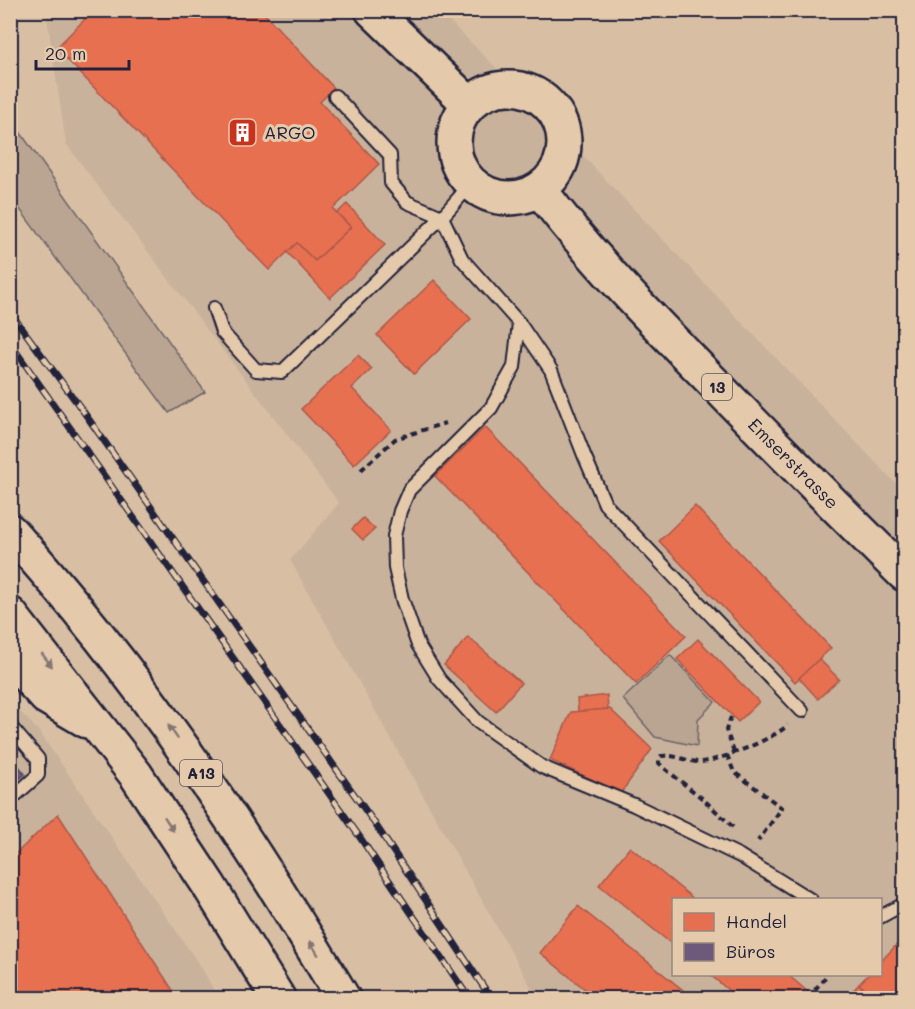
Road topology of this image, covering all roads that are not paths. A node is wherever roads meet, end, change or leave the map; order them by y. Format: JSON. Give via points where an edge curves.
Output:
{"nodes":[{"id":1,"x":372,"y":10,"type":"edge"},
{"id":2,"x":336,"y":96,"type":"dead end"},
{"id":3,"x":469,"y":104,"type":"junction"},
{"id":4,"x":471,"y":184,"type":"junction"},
{"id":5,"x":540,"y":190,"type":"junction"},
{"id":6,"x":442,"y":217,"type":"junction"},
{"id":7,"x":214,"y":308,"type":"dead end"},
{"id":8,"x":519,"y":323,"type":"junction"},
{"id":9,"x":10,"y":531,"type":"edge"},
{"id":10,"x":904,"y":574,"type":"edge"},
{"id":11,"x":10,"y":614,"type":"edge"},
{"id":12,"x":10,"y":658,"type":"edge"},
{"id":13,"x":802,"y":711,"type":"road end"},
{"id":14,"x":10,"y":726,"type":"edge"},
{"id":15,"x":102,"y":729,"type":"junction"},
{"id":16,"x":10,"y":800,"type":"edge"},
{"id":17,"x":808,"y":898,"type":"edge"},
{"id":18,"x":904,"y":904,"type":"edge"},
{"id":19,"x":882,"y":916,"type":"edge"},
{"id":20,"x":278,"y":999,"type":"edge"},
{"id":21,"x":343,"y":999,"type":"edge"}],
"edges":[{"from":1,"to":3,"type":"main road"},
{"from":2,"to":6,"type":"lane","via":[[390,155],[391,183],[407,202]]},
{"from":3,"to":4,"type":"main road","via":[[459,118],[454,153]]},
{"from":3,"to":5,"type":"main road","via":[[502,87],[521,88],[552,107],[562,124],[565,142],[554,177]]},
{"from":4,"to":5,"type":"main road","via":[[505,198]]},
{"from":4,"to":6,"type":"lane"},
{"from":5,"to":10,"type":"main road","name":"Emserstrasse","number":"13","via":[[619,286]]},
{"from":6,"to":7,"type":"lane","via":[[282,372],[256,370],[222,332]]},
{"from":6,"to":8,"type":"lane","via":[[462,259]]},
{"from":8,"to":13,"type":"lane","via":[[551,370],[605,504]]},
{"from":8,"to":17,"type":"lane","via":[[514,367],[491,408],[409,490],[400,512],[394,536],[395,568],[418,645],[439,679],[478,722],[542,767],[743,857]]},
{"from":21,"to":9,"type":"main road","number":"A13","one_way":true,"via":[[281,893],[166,722],[79,609]]},
{"from":11,"to":15,"type":"main road","one_way":true},
{"from":12,"to":15,"type":"main road","via":[[46,697]]},
{"from":14,"to":16,"type":"lane","via":[[38,759],[38,775]]},
{"from":15,"to":20,"type":"main road","one_way":true,"via":[[166,820]]},
{"from":18,"to":19,"type":"lane"}]}
